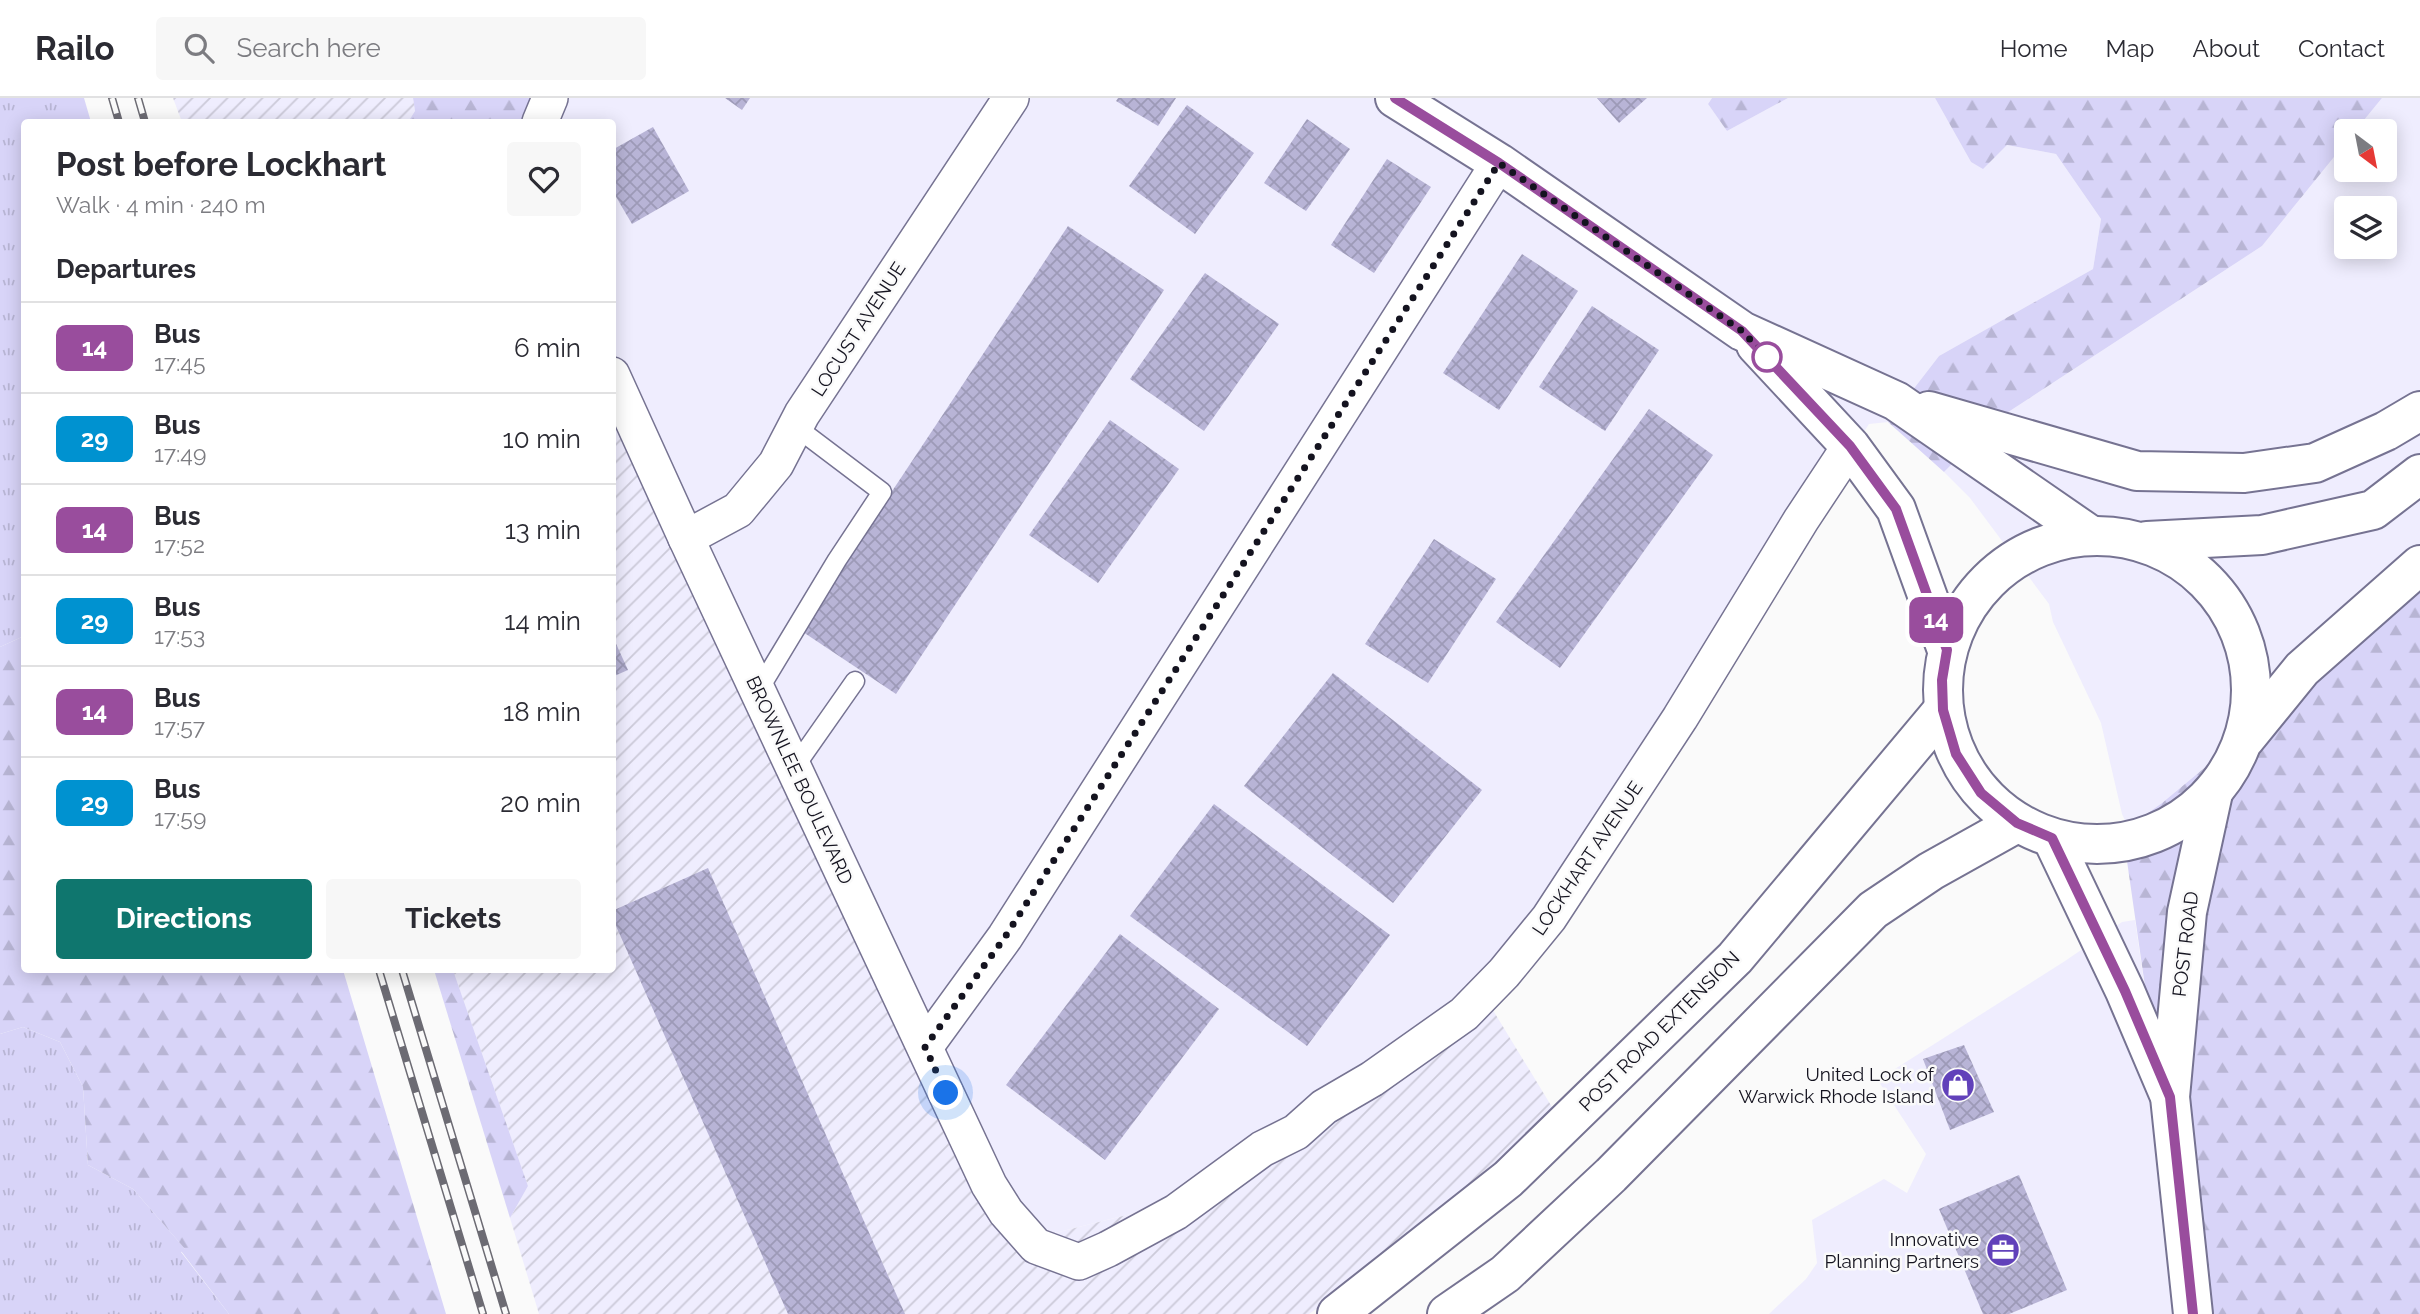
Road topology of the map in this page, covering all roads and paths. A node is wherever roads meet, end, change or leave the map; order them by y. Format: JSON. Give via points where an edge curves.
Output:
{"nodes":[{"id":1,"x":550,"y":98,"type":"edge"},
{"id":2,"x":1011,"y":98,"type":"edge"},
{"id":3,"x":1395,"y":98,"type":"edge"},
{"id":4,"x":541,"y":119,"type":"edge"},
{"id":5,"x":1499,"y":163,"type":"junction"},
{"id":6,"x":1742,"y":331,"type":"junction"},
{"id":7,"x":616,"y":384,"type":"edge"},
{"id":8,"x":1896,"y":401,"type":"junction"},
{"id":9,"x":2420,"y":411,"type":"edge"},
{"id":10,"x":796,"y":427,"type":"junction"},
{"id":11,"x":1850,"y":446,"type":"junction"},
{"id":12,"x":2420,"y":474,"type":"edge"},
{"id":13,"x":2090,"y":535,"type":"junction"},
{"id":14,"x":685,"y":538,"type":"junction"},
{"id":15,"x":2144,"y":541,"type":"junction"},
{"id":16,"x":2420,"y":565,"type":"edge"},
{"id":17,"x":1947,"y":650,"type":"junction"},
{"id":18,"x":855,"y":681,"type":"dead end"},
{"id":19,"x":758,"y":691,"type":"junction"},
{"id":20,"x":1943,"y":710,"type":"junction"},
{"id":21,"x":2244,"y":740,"type":"junction"},
{"id":22,"x":794,"y":768,"type":"junction"},
{"id":23,"x":2213,"y":793,"type":"junction"},
{"id":24,"x":2017,"y":823,"type":"junction"},
{"id":25,"x":2052,"y":838,"type":"junction"},
{"id":26,"x":925,"y":1047,"type":"junction"},
{"id":27,"x":2170,"y":1097,"type":"junction"},
{"id":28,"x":989,"y":1185,"type":"joint"},
{"id":29,"x":1337,"y":1314,"type":"edge"},
{"id":30,"x":1447,"y":1314,"type":"edge"},
{"id":31,"x":2193,"y":1314,"type":"edge"}],
"edges":[{"from":1,"to":4,"type":"street"},
{"from":2,"to":10,"type":"street","name":"LOCUST AVENUE"},
{"from":3,"to":5,"type":"main road"},
{"from":5,"to":6,"type":"main road"},
{"from":5,"to":26,"type":"street","via":[[1005,937]]},
{"from":6,"to":8,"type":"main road"},
{"from":6,"to":11,"type":"main road"},
{"from":7,"to":14,"type":"street","name":"BROWNLEE BOULEVARD"},
{"from":8,"to":9,"type":"main road","via":[[2137,471],[2244,474],[2315,463]]},
{"from":8,"to":13,"type":"main road"},
{"from":10,"to":14,"type":"street","name":"LOCUST AVENUE","via":[[776,464],[738,510]]},
{"from":10,"to":19,"type":"lane","via":[[882,492]]},
{"from":11,"to":17,"type":"main road","via":[[1896,509]]},
{"from":11,"to":28,"type":"street","name":"LOCKHART AVENUE","via":[[1549,918],[1464,1014],[1176,1212],[1079,1262],[1036,1246]]},
{"from":12,"to":15,"type":"main road","via":[[2373,510],[2262,535]]},
{"from":13,"to":15,"type":"main road","name":"POST ROAD"},
{"from":13,"to":17,"type":"main road","name":"POST ROAD","via":[[2042,545],[2000,570],[1967,606]]},
{"from":14,"to":19,"type":"street","name":"BROWNLEE BOULEVARD"},
{"from":15,"to":21,"type":"main road","name":"POST ROAD","via":[[2188,564],[2223,598],[2245,642],[2253,691]]},
{"from":16,"to":21,"type":"main road","via":[[2302,669]]},
{"from":17,"to":20,"type":"main road","name":"POST ROAD"},
{"from":18,"to":22,"type":"lane"},
{"from":19,"to":22,"type":"street","name":"BROWNLEE BOULEVARD"},
{"from":20,"to":24,"type":"main road","name":"POST ROAD","via":[[1956,754],[1975,784]]},
{"from":20,"to":29,"type":"main road","name":"POST ROAD EXTENSION","via":[[1735,958],[1508,1179]]},
{"from":21,"to":23,"type":"main road","name":"POST ROAD"},
{"from":22,"to":26,"type":"street","name":"BROWNLEE BOULEVARD"},
{"from":23,"to":25,"type":"main road","name":"POST ROAD","via":[[2179,821],[2139,839],[2095,845]]},
{"from":23,"to":27,"type":"main road","name":"POST ROAD","via":[[2187,912]]},
{"from":24,"to":25,"type":"main road","name":"POST ROAD"},
{"from":24,"to":30,"type":"main road","via":[[1873,909],[1611,1175],[1505,1273]]},
{"from":25,"to":27,"type":"main road","name":"POST ROAD"},
{"from":26,"to":28,"type":"street","name":"BROWNLEE BOULEVARD"},
{"from":27,"to":31,"type":"main road","name":"POST ROAD"}]}
